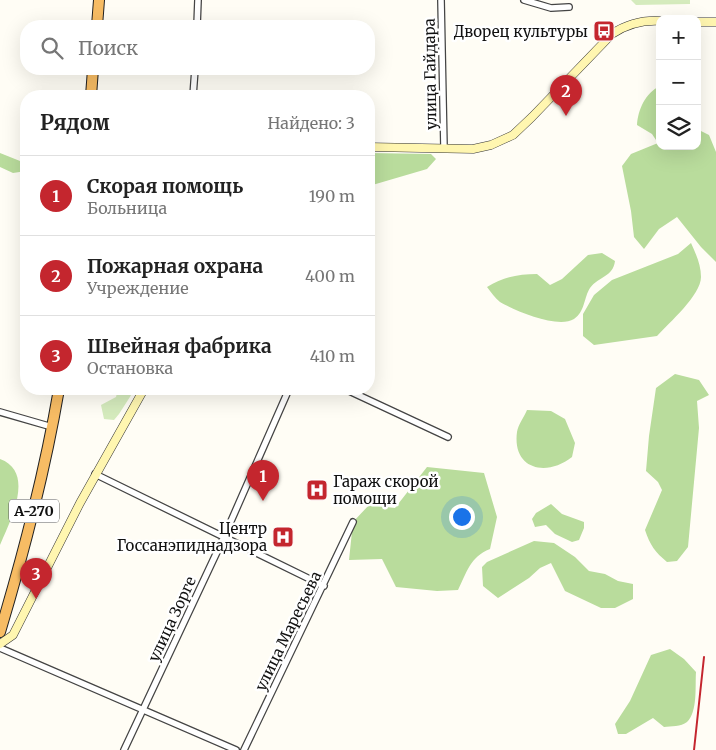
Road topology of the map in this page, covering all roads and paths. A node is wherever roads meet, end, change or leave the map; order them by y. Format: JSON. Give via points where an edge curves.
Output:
{"nodes":[{"id":1,"x":100,"y":0,"type":"edge"},
{"id":2,"x":198,"y":0,"type":"edge"},
{"id":3,"x":441,"y":0,"type":"edge"},
{"id":4,"x":524,"y":0,"type":"edge"},
{"id":5,"x":569,"y":7,"type":"dead end"},
{"id":6,"x":98,"y":20,"type":"edge"},
{"id":7,"x":196,"y":20,"type":"edge"},
{"id":8,"x":656,"y":21,"type":"edge"},
{"id":9,"x":701,"y":22,"type":"edge"},
{"id":10,"x":716,"y":22,"type":"edge"},
{"id":11,"x":93,"y":75,"type":"edge"},
{"id":12,"x":194,"y":75,"type":"edge"},
{"id":13,"x":91,"y":90,"type":"edge"},
{"id":14,"x":193,"y":90,"type":"edge"},
{"id":15,"x":375,"y":147,"type":"edge"},
{"id":16,"x":444,"y":148,"type":"junction"},
{"id":17,"x":58,"y":395,"type":"edge"},
{"id":18,"x":141,"y":395,"type":"edge"},
{"id":19,"x":286,"y":395,"type":"edge"},
{"id":20,"x":358,"y":395,"type":"edge"},
{"id":21,"x":0,"y":412,"type":"edge"},
{"id":22,"x":52,"y":427,"type":"junction"},
{"id":23,"x":448,"y":437,"type":"dead end"},
{"id":24,"x":96,"y":474,"type":"junction"},
{"id":25,"x":354,"y":522,"type":"dead end"},
{"id":26,"x":224,"y":537,"type":"junction"},
{"id":27,"x":324,"y":586,"type":"junction"},
{"id":28,"x":0,"y":632,"type":"edge"},
{"id":29,"x":0,"y":644,"type":"edge"},
{"id":30,"x":0,"y":648,"type":"edge"},
{"id":31,"x":143,"y":710,"type":"junction"},
{"id":32,"x":124,"y":750,"type":"edge"},
{"id":33,"x":236,"y":750,"type":"edge"},
{"id":34,"x":244,"y":750,"type":"edge"}],
"edges":[{"from":1,"to":6,"type":"highway"},
{"from":2,"to":7,"type":"street"},
{"from":3,"to":16,"type":"street","name":"улица Гайдара"},
{"from":4,"to":5,"type":"street","via":[[551,8]]},
{"from":8,"to":16,"type":"main road","via":[[645,20],[612,34],[513,135],[492,146]]},
{"from":9,"to":10,"type":"main road"},
{"from":11,"to":13,"type":"highway"},
{"from":12,"to":14,"type":"street"},
{"from":15,"to":16,"type":"main road"},
{"from":17,"to":22,"type":"highway","number":"А-270"},
{"from":18,"to":24,"type":"main road"},
{"from":19,"to":26,"type":"street","name":"улица Зорге"},
{"from":20,"to":23,"type":"street"},
{"from":21,"to":22,"type":"street"},
{"from":22,"to":28,"type":"highway","number":"А-270","via":[[22,558]]},
{"from":24,"to":26,"type":"street"},
{"from":24,"to":29,"type":"main road","via":[[13,635]]},
{"from":25,"to":27,"type":"street","name":"улица Маресьева"},
{"from":26,"to":27,"type":"street"},
{"from":26,"to":31,"type":"street","name":"улица Зорге"},
{"from":27,"to":34,"type":"street","name":"улица Маресьева"},
{"from":30,"to":31,"type":"street"},
{"from":31,"to":32,"type":"street","name":"улица Зорге"},
{"from":31,"to":33,"type":"street"}]}
